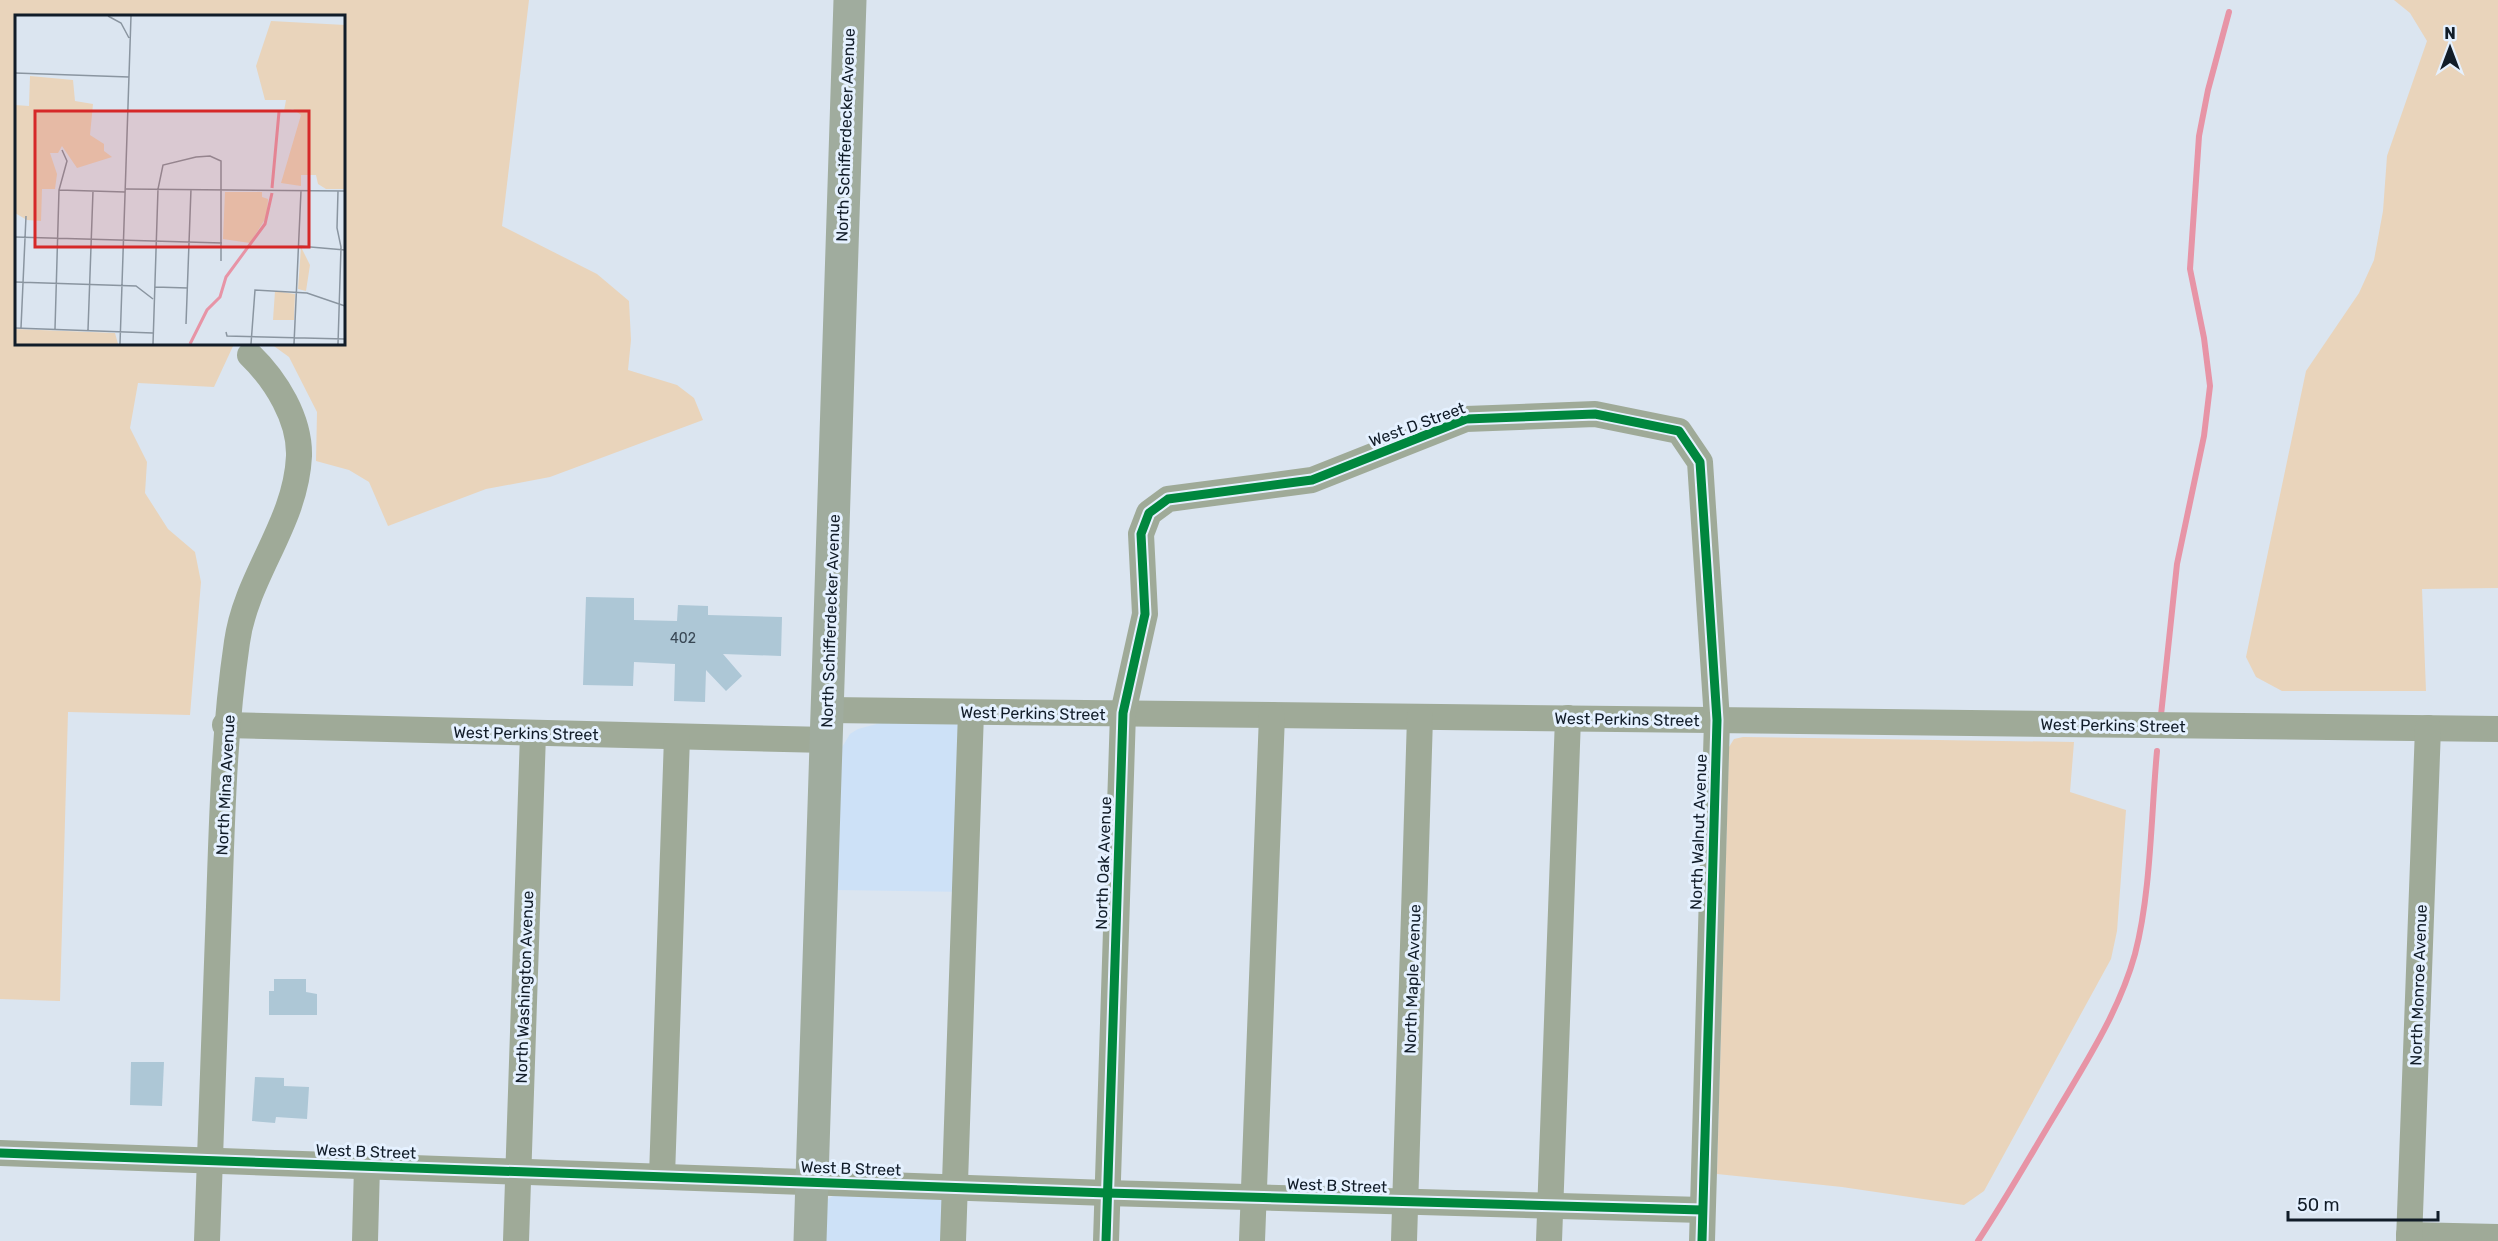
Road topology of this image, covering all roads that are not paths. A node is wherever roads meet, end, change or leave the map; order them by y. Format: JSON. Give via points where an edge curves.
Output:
{"nodes":[{"id":1,"x":850,"y":0,"type":"edge"},
{"id":2,"x":250,"y":355,"type":"dead end"},
{"id":3,"x":1679,"y":431,"type":"joint"},
{"id":4,"x":1168,"y":499,"type":"joint"},
{"id":5,"x":971,"y":712,"type":"junction"},
{"id":6,"x":1123,"y":714,"type":"junction"},
{"id":7,"x":1272,"y":715,"type":"junction"},
{"id":8,"x":1420,"y":717,"type":"junction"},
{"id":9,"x":1568,"y":718,"type":"junction"},
{"id":10,"x":1717,"y":720,"type":"junction"},
{"id":11,"x":225,"y":725,"type":"junction"},
{"id":12,"x":827,"y":725,"type":"junction"},
{"id":13,"x":2428,"y":728,"type":"junction"},
{"id":14,"x":2498,"y":729,"type":"edge"},
{"id":15,"x":533,"y":734,"type":"junction"},
{"id":16,"x":677,"y":737,"type":"junction"},
{"id":17,"x":0,"y":1153,"type":"edge"},
{"id":18,"x":210,"y":1161,"type":"junction"},
{"id":19,"x":366,"y":1166,"type":"junction"},
{"id":20,"x":518,"y":1171,"type":"junction"},
{"id":21,"x":662,"y":1176,"type":"junction"},
{"id":22,"x":812,"y":1181,"type":"junction"},
{"id":23,"x":955,"y":1186,"type":"junction"},
{"id":24,"x":1107,"y":1193,"type":"junction"},
{"id":25,"x":1253,"y":1197,"type":"junction"},
{"id":26,"x":1405,"y":1202,"type":"junction"},
{"id":27,"x":1551,"y":1207,"type":"junction"},
{"id":28,"x":1702,"y":1210,"type":"junction"},
{"id":29,"x":2498,"y":1237,"type":"edge"},
{"id":30,"x":2409,"y":1238,"type":"edge"},
{"id":31,"x":207,"y":1241,"type":"edge"},
{"id":32,"x":365,"y":1241,"type":"edge"},
{"id":33,"x":516,"y":1241,"type":"edge"},
{"id":34,"x":810,"y":1241,"type":"edge"},
{"id":35,"x":953,"y":1241,"type":"edge"},
{"id":36,"x":1106,"y":1241,"type":"edge"},
{"id":37,"x":1252,"y":1241,"type":"edge"},
{"id":38,"x":1404,"y":1241,"type":"edge"},
{"id":39,"x":1549,"y":1241,"type":"edge"},
{"id":40,"x":1702,"y":1241,"type":"edge"}],
"edges":[{"from":1,"to":12,"type":"main road","name":"North Schifferdecker Avenue"},
{"from":2,"to":11,"type":"street","name":"North Mina Avenue","via":[[284,401],[294,426],[299,456],[284,524],[242,618]]},
{"from":3,"to":4,"type":"street","name":"West D Street","via":[[1595,414],[1466,419],[1312,480]]},
{"from":3,"to":10,"type":"street","name":"North Walnut Avenue","via":[[1700,462]]},
{"from":4,"to":6,"type":"street","name":"North Oak Avenue","via":[[1149,513],[1141,534],[1145,614]]},
{"from":5,"to":6,"type":"street","name":"West Perkins Street"},
{"from":5,"to":12,"type":"street","name":"West Perkins Street"},
{"from":5,"to":23,"type":"street"},
{"from":6,"to":7,"type":"street","name":"West Perkins Street"},
{"from":6,"to":24,"type":"street","name":"North Oak Avenue"},
{"from":7,"to":8,"type":"street","name":"West Perkins Street"},
{"from":7,"to":25,"type":"street"},
{"from":8,"to":9,"type":"street","name":"West Perkins Street"},
{"from":8,"to":26,"type":"street","name":"North Maple Avenue"},
{"from":9,"to":10,"type":"street","name":"West Perkins Street"},
{"from":9,"to":27,"type":"street"},
{"from":10,"to":13,"type":"street","name":"West Perkins Street"},
{"from":10,"to":28,"type":"street","name":"North Walnut Avenue"},
{"from":11,"to":15,"type":"street","name":"West Perkins Street"},
{"from":11,"to":18,"type":"street","name":"North Mina Avenue"},
{"from":12,"to":16,"type":"street","name":"West Perkins Street"},
{"from":12,"to":22,"type":"main road","name":"North Schifferdecker Avenue"},
{"from":13,"to":14,"type":"street","name":"West Perkins Street"},
{"from":13,"to":30,"type":"street","name":"North Monroe Avenue"},
{"from":15,"to":16,"type":"street","name":"West Perkins Street"},
{"from":15,"to":20,"type":"street","name":"North Washington Avenue"},
{"from":16,"to":21,"type":"street"},
{"from":17,"to":18,"type":"street","name":"West B Street"},
{"from":18,"to":19,"type":"street","name":"West B Street"},
{"from":18,"to":31,"type":"street","name":"North Mina Avenue"},
{"from":19,"to":20,"type":"street","name":"West B Street"},
{"from":19,"to":32,"type":"street"},
{"from":20,"to":21,"type":"street","name":"West B Street"},
{"from":20,"to":33,"type":"street","name":"North Washington Avenue"},
{"from":21,"to":22,"type":"street","name":"West B Street"},
{"from":22,"to":23,"type":"street","name":"West B Street"},
{"from":22,"to":34,"type":"main road","name":"North Schifferdecker Avenue"},
{"from":23,"to":24,"type":"street","name":"West B Street"},
{"from":23,"to":35,"type":"street"},
{"from":24,"to":25,"type":"street","name":"West B Street"},
{"from":24,"to":36,"type":"street","name":"North Oak Avenue"},
{"from":25,"to":26,"type":"street","name":"West B Street"},
{"from":25,"to":37,"type":"street"},
{"from":26,"to":27,"type":"street","name":"West B Street"},
{"from":26,"to":38,"type":"street","name":"North Maple Avenue"},
{"from":27,"to":28,"type":"street","name":"West B Street"},
{"from":27,"to":39,"type":"street"},
{"from":28,"to":40,"type":"street","name":"North Walnut Avenue"},
{"from":29,"to":30,"type":"street"}]}
